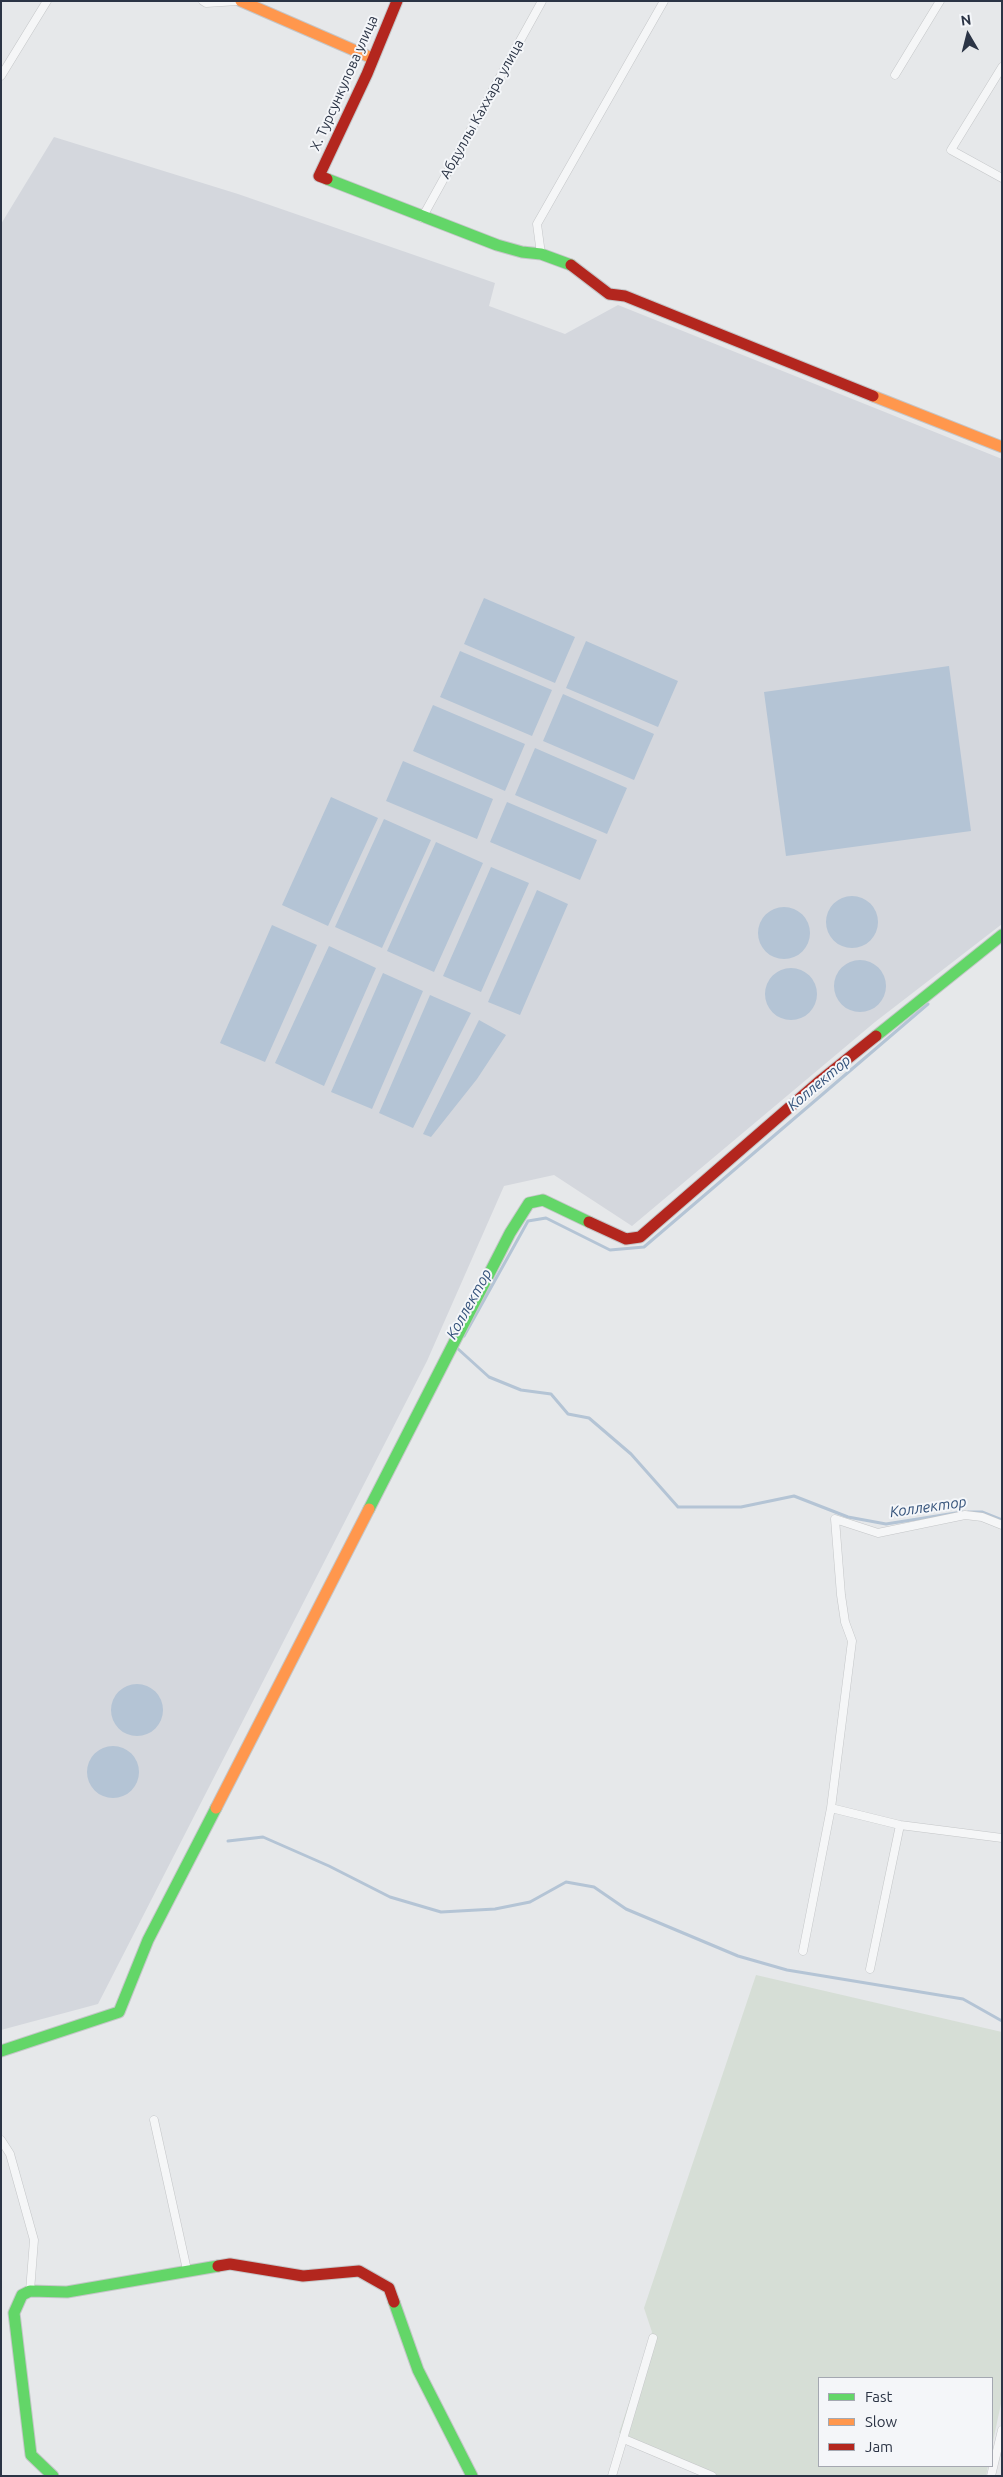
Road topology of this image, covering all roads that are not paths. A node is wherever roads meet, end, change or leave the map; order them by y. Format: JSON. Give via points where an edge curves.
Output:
{"nodes":[{"id":1,"x":47,"y":1,"type":"edge"},
{"id":2,"x":203,"y":1,"type":"edge"},
{"id":3,"x":240,"y":1,"type":"edge"},
{"id":4,"x":397,"y":1,"type":"edge"},
{"id":5,"x":542,"y":1,"type":"edge"},
{"id":6,"x":664,"y":1,"type":"edge"},
{"id":7,"x":940,"y":1,"type":"edge"},
{"id":8,"x":372,"y":58,"type":"junction"},
{"id":9,"x":1002,"y":67,"type":"edge"},
{"id":10,"x":2,"y":75,"type":"edge"},
{"id":11,"x":895,"y":75,"type":"dead end"},
{"id":12,"x":1002,"y":178,"type":"edge"},
{"id":13,"x":422,"y":218,"type":"junction"},
{"id":14,"x":541,"y":254,"type":"junction"},
{"id":15,"x":1002,"y":447,"type":"edge"},
{"id":16,"x":1002,"y":935,"type":"edge"},
{"id":17,"x":1002,"y":1525,"type":"edge"},
{"id":18,"x":831,"y":1808,"type":"junction"},
{"id":19,"x":900,"y":1825,"type":"junction"},
{"id":20,"x":1002,"y":1838,"type":"edge"},
{"id":21,"x":803,"y":1951,"type":"dead end"},
{"id":22,"x":870,"y":1969,"type":"dead end"},
{"id":23,"x":1,"y":2051,"type":"edge"},
{"id":24,"x":154,"y":2120,"type":"dead end"},
{"id":25,"x":1,"y":2140,"type":"edge"},
{"id":26,"x":187,"y":2270,"type":"junction"},
{"id":27,"x":30,"y":2291,"type":"junction"},
{"id":28,"x":653,"y":2338,"type":"dead end"},
{"id":29,"x":1002,"y":2430,"type":"edge"},
{"id":30,"x":624,"y":2439,"type":"junction"},
{"id":31,"x":52,"y":2476,"type":"edge"},
{"id":32,"x":472,"y":2476,"type":"edge"},
{"id":33,"x":612,"y":2476,"type":"edge"},
{"id":34,"x":712,"y":2476,"type":"edge"},
{"id":35,"x":991,"y":2476,"type":"edge"}],
"edges":[{"from":1,"to":10,"type":"street"},
{"from":2,"to":3,"type":"street"},
{"from":3,"to":8,"type":"street"},
{"from":4,"to":8,"type":"street","name":"Х. Турсункулова улица"},
{"from":5,"to":13,"type":"street","name":"Абдуллы Каххара улица"},
{"from":6,"to":14,"type":"street","via":[[537,224]]},
{"from":7,"to":11,"type":"street"},
{"from":8,"to":13,"type":"street","name":"Х. Турсункулова улица","via":[[320,176]]},
{"from":9,"to":12,"type":"street","via":[[951,150]]},
{"from":13,"to":14,"type":"street","via":[[497,245]]},
{"from":14,"to":15,"type":"street","via":[[579,269],[609,294],[625,296]]},
{"from":16,"to":23,"type":"street","via":[[822,1080],[640,1237],[626,1239],[543,1200],[529,1204],[501,1251],[148,1940],[119,2012]]},
{"from":17,"to":18,"type":"street","via":[[982,1517],[965,1515],[878,1533],[835,1519],[841,1595],[852,1641]]},
{"from":18,"to":19,"type":"street"},
{"from":18,"to":21,"type":"street"},
{"from":19,"to":20,"type":"street"},
{"from":19,"to":22,"type":"street"},
{"from":24,"to":26,"type":"street"},
{"from":25,"to":27,"type":"street","via":[[10,2154],[34,2240]]},
{"from":26,"to":27,"type":"street","via":[[67,2292]]},
{"from":26,"to":32,"type":"street","via":[[230,2264],[303,2276],[360,2271],[389,2288],[418,2370]]},
{"from":27,"to":31,"type":"street","via":[[22,2295],[14,2313],[18,2351],[31,2455]]},
{"from":28,"to":30,"type":"street"},
{"from":29,"to":35,"type":"street"},
{"from":30,"to":33,"type":"street"},
{"from":30,"to":34,"type":"street"}]}
